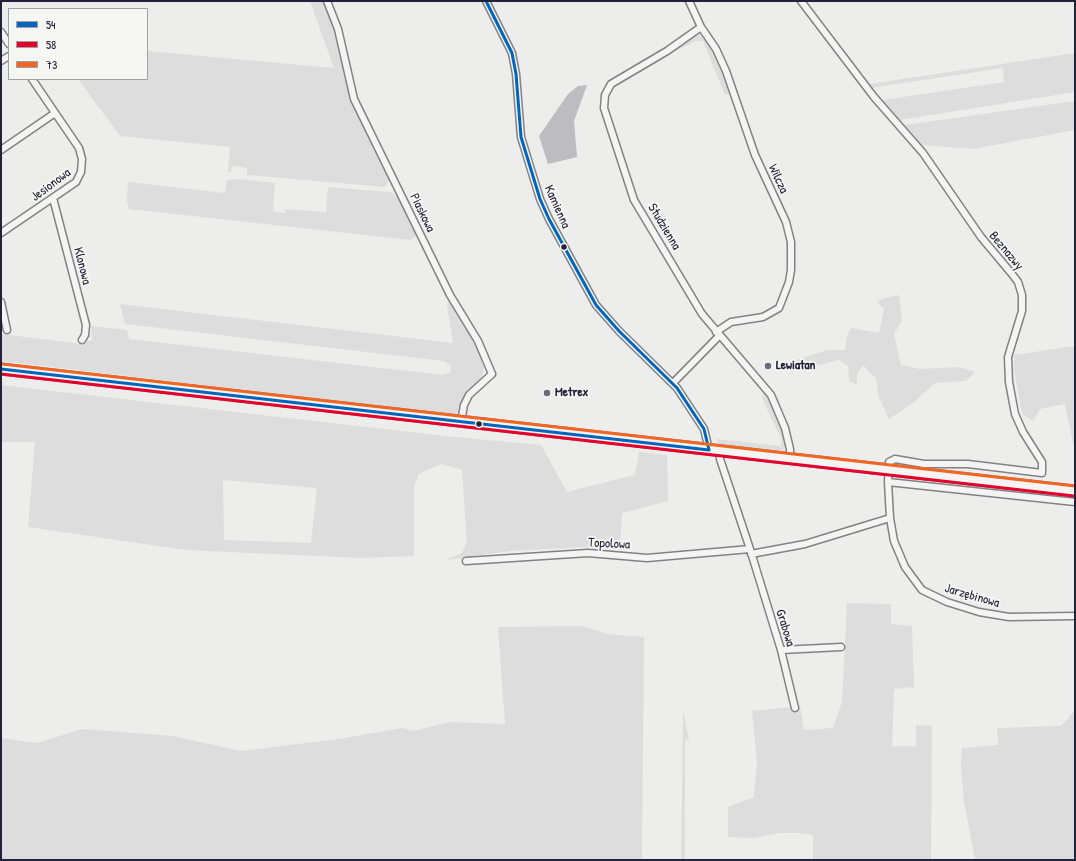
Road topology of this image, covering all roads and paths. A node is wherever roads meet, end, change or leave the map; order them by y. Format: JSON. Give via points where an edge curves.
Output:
{"nodes":[{"id":1,"x":327,"y":1,"type":"edge"},
{"id":2,"x":486,"y":1,"type":"edge"},
{"id":3,"x":689,"y":1,"type":"edge"},
{"id":4,"x":801,"y":1,"type":"edge"},
{"id":5,"x":701,"y":27,"type":"junction"},
{"id":6,"x":1,"y":32,"type":"edge"},
{"id":7,"x":8,"y":42,"type":"edge"},
{"id":8,"x":33,"y":80,"type":"edge"},
{"id":9,"x":55,"y":114,"type":"junction"},
{"id":10,"x":1,"y":150,"type":"edge"},
{"id":11,"x":53,"y":198,"type":"junction"},
{"id":12,"x":1,"y":234,"type":"edge"},
{"id":13,"x":1,"y":302,"type":"edge"},
{"id":14,"x":7,"y":330,"type":"dead end"},
{"id":15,"x":718,"y":334,"type":"junction"},
{"id":16,"x":82,"y":340,"type":"dead end"},
{"id":17,"x":1,"y":369,"type":"edge"},
{"id":18,"x":673,"y":383,"type":"junction"},
{"id":19,"x":461,"y":422,"type":"junction"},
{"id":20,"x":714,"y":451,"type":"junction"},
{"id":21,"x":790,"y":459,"type":"junction"},
{"id":22,"x":888,"y":470,"type":"junction"},
{"id":23,"x":888,"y":482,"type":"junction"},
{"id":24,"x":1075,"y":491,"type":"edge"},
{"id":25,"x":1075,"y":502,"type":"edge"},
{"id":26,"x":890,"y":518,"type":"junction"},
{"id":27,"x":751,"y":551,"type":"junction"},
{"id":28,"x":466,"y":561,"type":"dead end"},
{"id":29,"x":1075,"y":616,"type":"edge"},
{"id":30,"x":842,"y":647,"type":"dead end"},
{"id":31,"x":781,"y":650,"type":"junction"},
{"id":32,"x":794,"y":708,"type":"dead end"}],
"edges":[{"from":1,"to":19,"type":"street","name":"Piaskowa","via":[[338,29],[350,87],[357,107],[492,374],[469,395]]},
{"from":2,"to":18,"type":"street","name":"Kamienna","via":[[512,53],[520,131],[540,200],[549,219],[600,311]]},
{"from":3,"to":5,"type":"street","name":"Wilcza"},
{"from":4,"to":22,"type":"street","name":"Beznazwy","via":[[874,97],[923,153],[981,237],[1018,282],[1022,295],[1022,311],[1008,357],[1010,382],[1015,414],[1042,462],[1042,473],[968,464],[924,464],[895,459],[889,462]]},
{"from":5,"to":15,"type":"street","name":"Wilcza","via":[[716,49],[726,71],[755,155],[786,222],[791,242],[791,270],[780,308],[762,316],[731,322]]},
{"from":5,"to":15,"type":"street","name":"Studzienna","via":[[667,51],[611,84],[607,89],[604,108],[634,200],[702,314]]},
{"from":6,"to":7,"type":"street"},
{"from":8,"to":9,"type":"street","name":"Jesionowa"},
{"from":9,"to":10,"type":"street"},
{"from":9,"to":11,"type":"street","name":"Jesionowa","via":[[79,148],[82,172],[79,180]]},
{"from":11,"to":12,"type":"street","name":"Jesionowa"},
{"from":11,"to":16,"type":"street","name":"Klonowa","via":[[86,325]]},
{"from":13,"to":14,"type":"street"},
{"from":15,"to":18,"type":"street","name":"Wilcza"},
{"from":15,"to":21,"type":"street","name":"Studzienna","via":[[770,395],[785,428]]},
{"from":17,"to":19,"type":"main road"},
{"from":18,"to":20,"type":"street","name":"Kamienna","via":[[704,429]]},
{"from":19,"to":20,"type":"main road"},
{"from":20,"to":21,"type":"main road"},
{"from":20,"to":27,"type":"street","via":[[720,459]]},
{"from":21,"to":22,"type":"main road"},
{"from":22,"to":23,"type":"street"},
{"from":22,"to":24,"type":"main road"},
{"from":23,"to":25,"type":"street"},
{"from":23,"to":26,"type":"street"},
{"from":26,"to":27,"type":"street","name":"Topolowa","via":[[805,544]]},
{"from":26,"to":29,"type":"street","name":"Jarzębinowa","via":[[894,541],[908,572],[922,590],[947,602],[987,614],[1009,617]]},
{"from":27,"to":28,"type":"street","name":"Topolowa","via":[[647,558],[588,553]]},
{"from":27,"to":31,"type":"street","name":"Grabowa"},
{"from":30,"to":31,"type":"street"},
{"from":31,"to":32,"type":"street","name":"Grabowa"}]}
